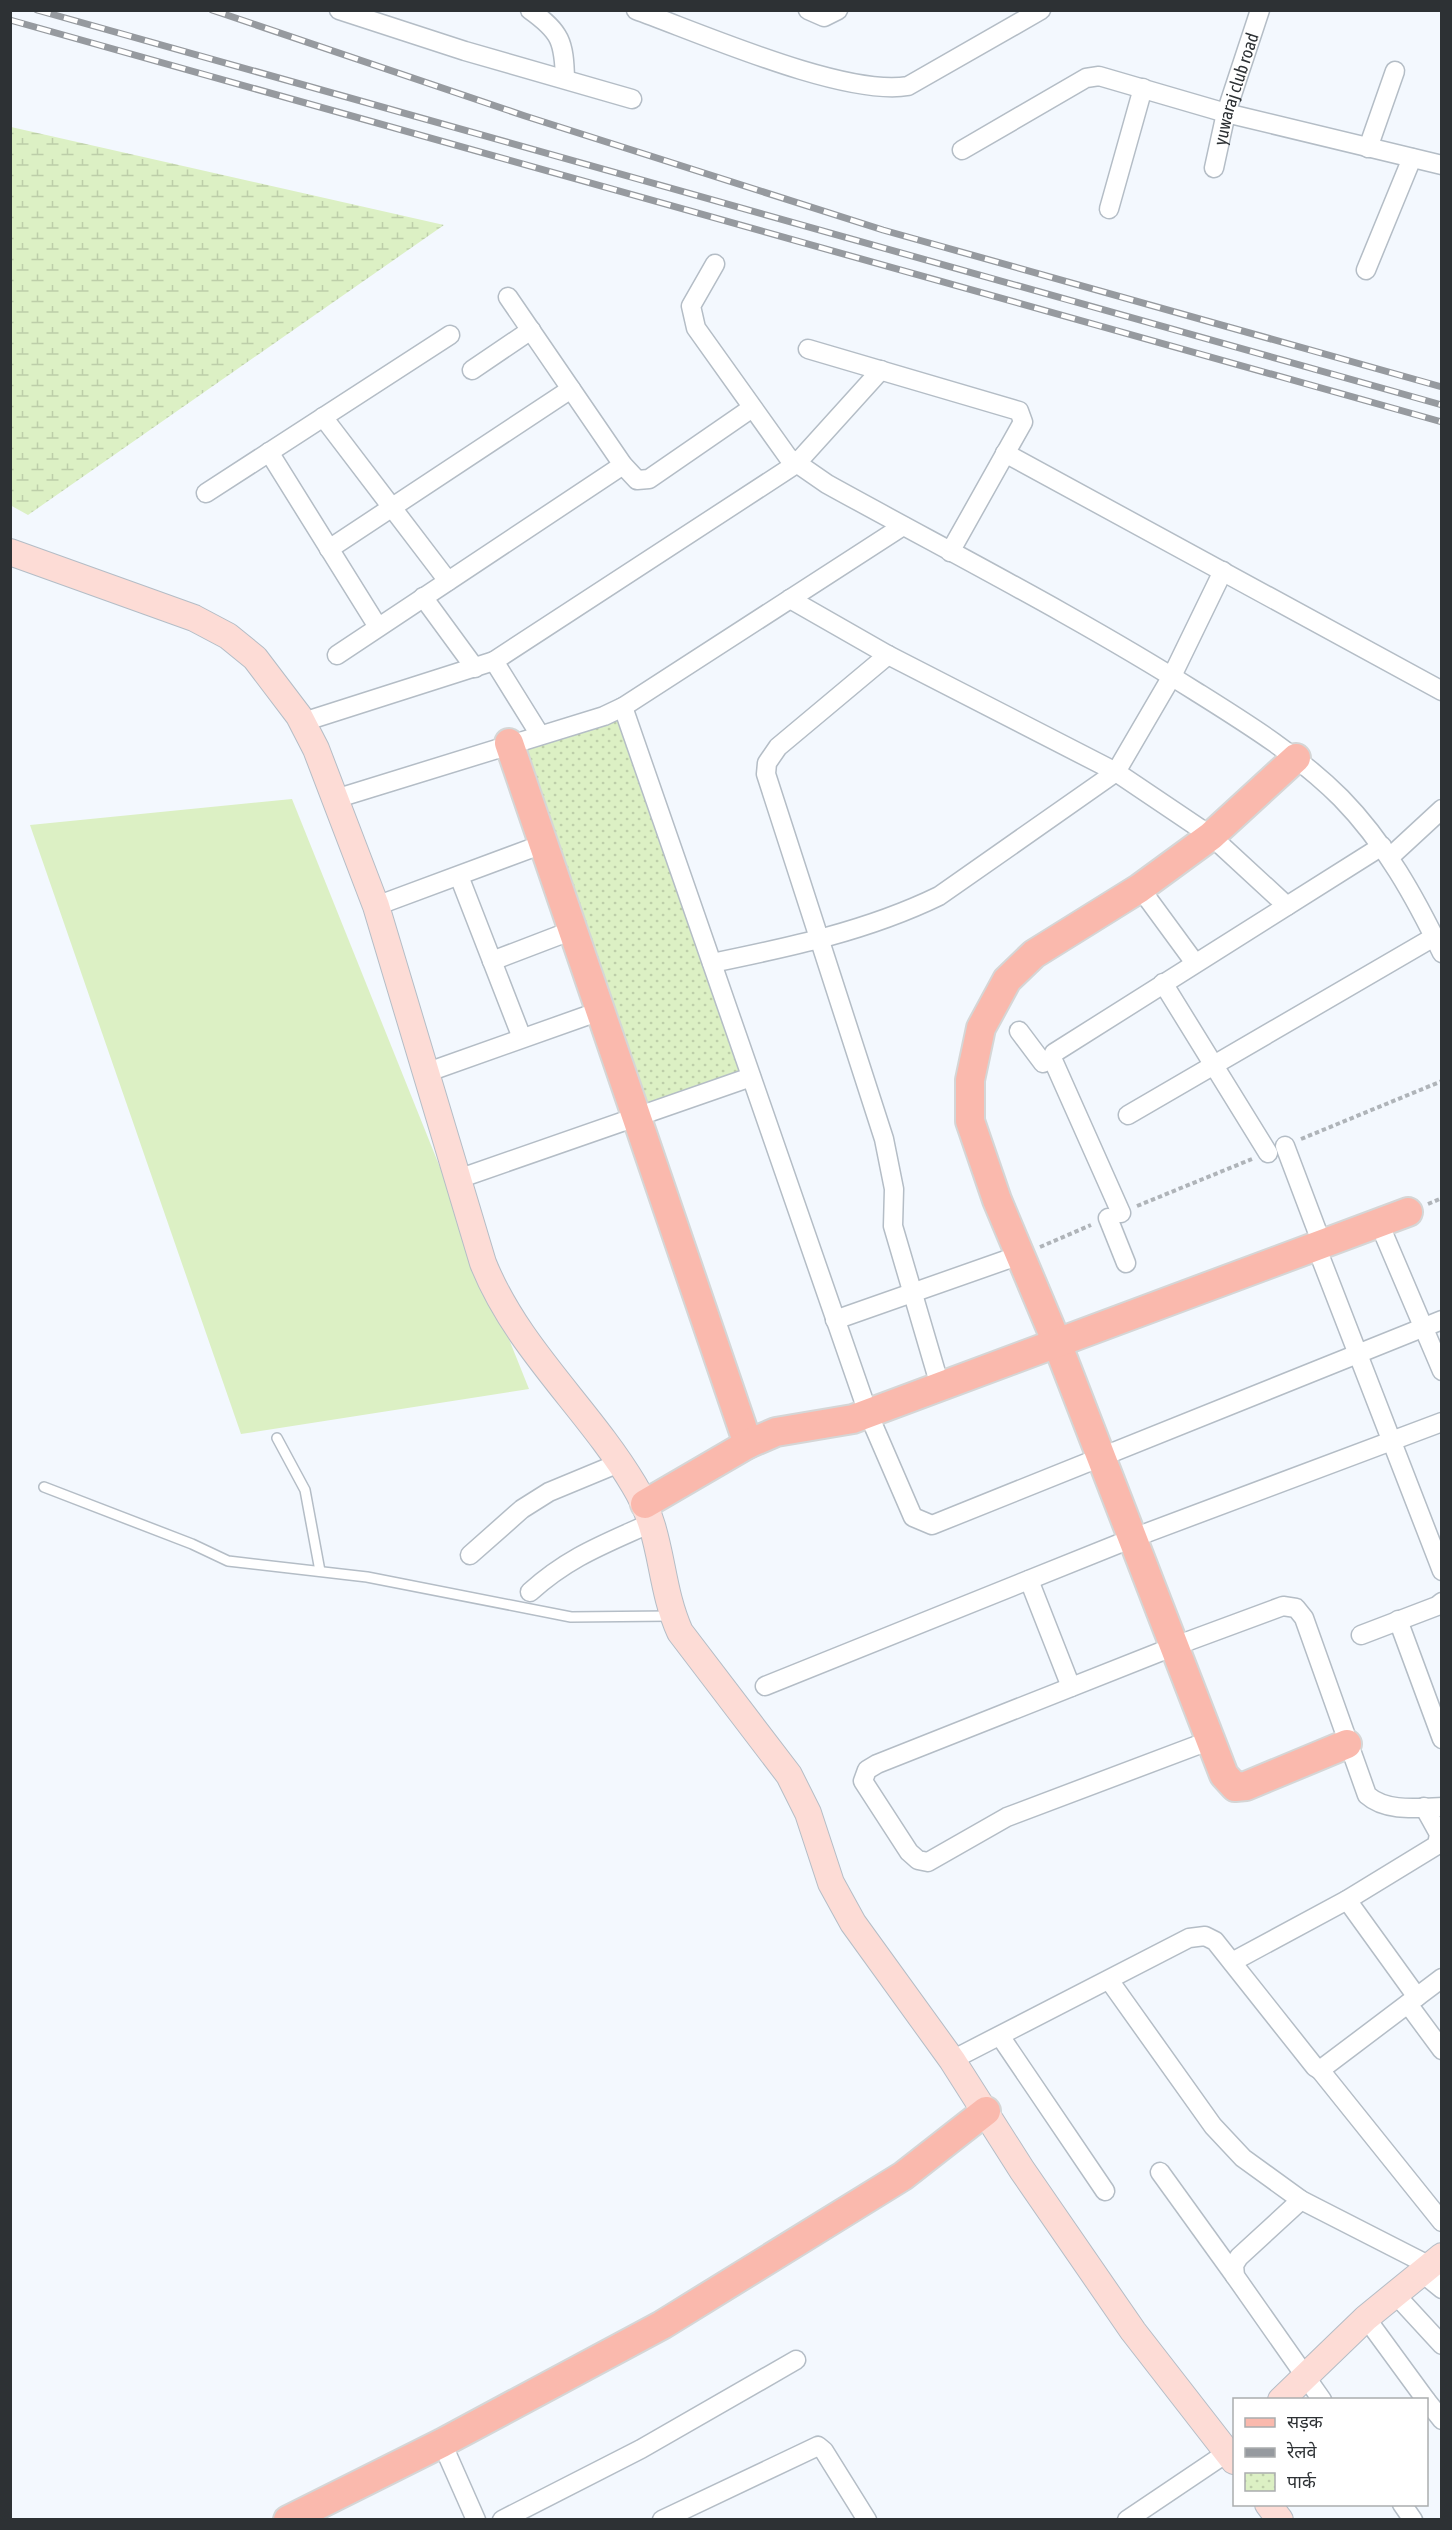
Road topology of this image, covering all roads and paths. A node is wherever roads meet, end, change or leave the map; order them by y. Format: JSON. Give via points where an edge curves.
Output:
{"nodes":[{"id":1,"x":339,"y":10,"type":"edge"},
{"id":2,"x":530,"y":10,"type":"edge"},
{"id":3,"x":636,"y":10,"type":"edge"},
{"id":4,"x":808,"y":10,"type":"edge"},
{"id":5,"x":838,"y":10,"type":"edge"},
{"id":6,"x":1041,"y":10,"type":"edge"},
{"id":7,"x":1260,"y":10,"type":"edge"},
{"id":8,"x":1395,"y":71,"type":"dead end"},
{"id":9,"x":565,"y":80,"type":"junction"},
{"id":10,"x":1143,"y":88,"type":"junction"},
{"id":11,"x":632,"y":99,"type":"dead end"},
{"id":12,"x":1226,"y":113,"type":"junction"},
{"id":13,"x":1368,"y":148,"type":"junction"},
{"id":14,"x":962,"y":150,"type":"dead end"},
{"id":15,"x":1412,"y":158,"type":"junction"},
{"id":16,"x":1442,"y":165,"type":"edge"},
{"id":17,"x":1214,"y":168,"type":"dead end"},
{"id":18,"x":1109,"y":209,"type":"dead end"},
{"id":19,"x":715,"y":264,"type":"dead end"},
{"id":20,"x":1366,"y":270,"type":"dead end"},
{"id":21,"x":508,"y":297,"type":"dead end"},
{"id":22,"x":531,"y":330,"type":"junction"},
{"id":23,"x":450,"y":335,"type":"dead end"},
{"id":24,"x":808,"y":350,"type":"dead end"},
{"id":25,"x":472,"y":370,"type":"dead end"},
{"id":26,"x":881,"y":370,"type":"junction"},
{"id":27,"x":571,"y":389,"type":"junction"},
{"id":28,"x":752,"y":408,"type":"junction"},
{"id":29,"x":323,"y":417,"type":"junction"},
{"id":30,"x":269,"y":452,"type":"junction"},
{"id":31,"x":1005,"y":453,"type":"junction"},
{"id":32,"x":796,"y":464,"type":"junction"},
{"id":33,"x":622,"y":465,"type":"junction"},
{"id":34,"x":206,"y":493,"type":"dead end"},
{"id":35,"x":391,"y":508,"type":"junction"},
{"id":36,"x":903,"y":526,"type":"junction"},
{"id":37,"x":329,"y":549,"type":"junction"},
{"id":38,"x":10,"y":552,"type":"edge"},
{"id":39,"x":950,"y":552,"type":"junction"},
{"id":40,"x":1223,"y":571,"type":"junction"},
{"id":41,"x":448,"y":581,"type":"junction"},
{"id":42,"x":423,"y":597,"type":"junction"},
{"id":43,"x":790,"y":599,"type":"junction"},
{"id":44,"x":378,"y":627,"type":"junction"},
{"id":45,"x":337,"y":655,"type":"dead end"},
{"id":46,"x":888,"y":655,"type":"junction"},
{"id":47,"x":494,"y":661,"type":"junction"},
{"id":48,"x":476,"y":668,"type":"junction"},
{"id":49,"x":1172,"y":676,"type":"junction"},
{"id":50,"x":1442,"y":690,"type":"edge"},
{"id":51,"x":623,"y":707,"type":"junction"},
{"id":52,"x":303,"y":722,"type":"junction"},
{"id":53,"x":540,"y":735,"type":"junction"},
{"id":54,"x":509,"y":743,"type":"junction"},
{"id":55,"x":1296,"y":758,"type":"junction"},
{"id":56,"x":1116,"y":772,"type":"junction"},
{"id":57,"x":335,"y":799,"type":"junction"},
{"id":58,"x":1442,"y":809,"type":"edge"},
{"id":59,"x":1212,"y":836,"type":"junction"},
{"id":60,"x":543,"y":844,"type":"junction"},
{"id":61,"x":1386,"y":852,"type":"junction"},
{"id":62,"x":459,"y":876,"type":"junction"},
{"id":63,"x":1140,"y":888,"type":"junction"},
{"id":64,"x":376,"y":906,"type":"junction"},
{"id":65,"x":1287,"y":906,"type":"junction"},
{"id":66,"x":573,"y":930,"type":"junction"},
{"id":67,"x":818,"y":941,"type":"junction"},
{"id":68,"x":1438,"y":945,"type":"edge"},
{"id":69,"x":492,"y":961,"type":"junction"},
{"id":70,"x":712,"y":963,"type":"junction"},
{"id":71,"x":1195,"y":963,"type":"junction"},
{"id":72,"x":1163,"y":983,"type":"junction"},
{"id":73,"x":600,"y":1011,"type":"junction"},
{"id":74,"x":1019,"y":1031,"type":"dead end"},
{"id":75,"x":522,"y":1038,"type":"junction"},
{"id":76,"x":1052,"y":1058,"type":"junction"},
{"id":77,"x":1216,"y":1065,"type":"junction"},
{"id":78,"x":428,"y":1072,"type":"junction"},
{"id":79,"x":752,"y":1077,"type":"junction"},
{"id":80,"x":1442,"y":1081,"type":"edge"},
{"id":81,"x":1128,"y":1115,"type":"dead end"},
{"id":82,"x":636,"y":1117,"type":"junction"},
{"id":83,"x":1276,"y":1149,"type":"junction"},
{"id":84,"x":458,"y":1179,"type":"junction"},
{"id":85,"x":1408,"y":1212,"type":"dead end"},
{"id":86,"x":1115,"y":1216,"type":"junction"},
{"id":87,"x":1379,"y":1223,"type":"junction"},
{"id":88,"x":1319,"y":1245,"type":"junction"},
{"id":89,"x":1020,"y":1255,"type":"junction"},
{"id":90,"x":1126,"y":1263,"type":"dead end"},
{"id":91,"x":911,"y":1293,"type":"junction"},
{"id":92,"x":836,"y":1320,"type":"junction"},
{"id":93,"x":1442,"y":1320,"type":"edge"},
{"id":94,"x":1423,"y":1328,"type":"junction"},
{"id":95,"x":1057,"y":1343,"type":"junction"},
{"id":96,"x":1358,"y":1354,"type":"junction"},
{"id":97,"x":1442,"y":1371,"type":"edge"},
{"id":98,"x":940,"y":1386,"type":"junction"},
{"id":99,"x":868,"y":1413,"type":"junction"},
{"id":100,"x":1442,"y":1422,"type":"edge"},
{"id":101,"x":277,"y":1438,"type":"dead end"},
{"id":102,"x":1393,"y":1442,"type":"junction"},
{"id":103,"x":748,"y":1444,"type":"junction"},
{"id":104,"x":1101,"y":1458,"type":"junction"},
{"id":105,"x":619,"y":1463,"type":"junction"},
{"id":106,"x":44,"y":1487,"type":"dead end"},
{"id":107,"x":649,"y":1513,"type":"junction"},
{"id":108,"x":1132,"y":1538,"type":"junction"},
{"id":109,"x":470,"y":1556,"type":"dead end"},
{"id":110,"x":320,"y":1571,"type":"junction"},
{"id":111,"x":1442,"y":1571,"type":"edge"},
{"id":112,"x":1029,"y":1580,"type":"junction"},
{"id":113,"x":530,"y":1592,"type":"dead end"},
{"id":114,"x":1442,"y":1602,"type":"edge"},
{"id":115,"x":673,"y":1616,"type":"junction"},
{"id":116,"x":1398,"y":1620,"type":"junction"},
{"id":117,"x":1360,"y":1635,"type":"dead end"},
{"id":118,"x":1175,"y":1646,"type":"junction"},
{"id":119,"x":765,"y":1686,"type":"dead end"},
{"id":120,"x":1071,"y":1687,"type":"junction"},
{"id":121,"x":1442,"y":1739,"type":"edge"},
{"id":122,"x":1211,"y":1740,"type":"junction"},
{"id":123,"x":1347,"y":1744,"type":"junction"},
{"id":124,"x":1433,"y":1807,"type":"edge"},
{"id":125,"x":1347,"y":1900,"type":"junction"},
{"id":126,"x":1232,"y":1962,"type":"junction"},
{"id":127,"x":1442,"y":1978,"type":"edge"},
{"id":128,"x":1109,"y":1980,"type":"junction"},
{"id":129,"x":1412,"y":2001,"type":"junction"},
{"id":130,"x":1000,"y":2036,"type":"junction"},
{"id":131,"x":1442,"y":2050,"type":"edge"},
{"id":132,"x":952,"y":2060,"type":"junction"},
{"id":133,"x":1320,"y":2070,"type":"junction"},
{"id":134,"x":986,"y":2111,"type":"junction"},
{"id":135,"x":1160,"y":2172,"type":"dead end"},
{"id":136,"x":1105,"y":2191,"type":"dead end"},
{"id":137,"x":1301,"y":2200,"type":"junction"},
{"id":138,"x":1442,"y":2222,"type":"edge"},
{"id":139,"x":1433,"y":2266,"type":"edge"},
{"id":140,"x":1235,"y":2276,"type":"junction"},
{"id":141,"x":1442,"y":2289,"type":"edge"},
{"id":142,"x":1395,"y":2294,"type":"junction"},
{"id":143,"x":1366,"y":2318,"type":"junction"},
{"id":144,"x":1442,"y":2345,"type":"edge"},
{"id":145,"x":796,"y":2360,"type":"dead end"},
{"id":146,"x":1306,"y":2378,"type":"junction"},
{"id":147,"x":1283,"y":2398,"type":"edge"},
{"id":148,"x":1321,"y":2398,"type":"edge"},
{"id":149,"x":1425,"y":2398,"type":"edge"},
{"id":150,"x":1428,"y":2402,"type":"edge"},
{"id":151,"x":1442,"y":2420,"type":"edge"},
{"id":152,"x":442,"y":2443,"type":"junction"},
{"id":153,"x":1229,"y":2447,"type":"edge"},
{"id":154,"x":1269,"y":2506,"type":"edge"},
{"id":155,"x":1403,"y":2506,"type":"edge"},
{"id":156,"x":288,"y":2520,"type":"edge"},
{"id":157,"x":476,"y":2520,"type":"edge"},
{"id":158,"x":502,"y":2520,"type":"edge"},
{"id":159,"x":662,"y":2520,"type":"edge"},
{"id":160,"x":867,"y":2520,"type":"edge"},
{"id":161,"x":1127,"y":2520,"type":"edge"},
{"id":162,"x":1280,"y":2520,"type":"edge"},
{"id":163,"x":1413,"y":2520,"type":"edge"}],
"edges":[{"from":1,"to":9,"type":"street"},
{"from":2,"to":9,"type":"street","via":[[559,35]]},
{"from":3,"to":6,"type":"street","via":[[801,70],[892,89],[908,86]]},
{"from":4,"to":5,"type":"street","via":[[824,17]]},
{"from":7,"to":12,"type":"street","name":"yuwaraj club road"},
{"from":8,"to":13,"type":"street"},
{"from":9,"to":11,"type":"street"},
{"from":10,"to":12,"type":"street"},
{"from":10,"to":14,"type":"street","via":[[1107,78],[1086,78]]},
{"from":10,"to":18,"type":"street"},
{"from":12,"to":13,"type":"street"},
{"from":12,"to":17,"type":"street","name":"yuwaraj club road"},
{"from":13,"to":15,"type":"street"},
{"from":15,"to":16,"type":"street"},
{"from":15,"to":20,"type":"street"},
{"from":19,"to":28,"type":"street","via":[[691,306],[691,315]]},
{"from":21,"to":22,"type":"street"},
{"from":22,"to":25,"type":"street"},
{"from":22,"to":27,"type":"street"},
{"from":23,"to":29,"type":"street"},
{"from":24,"to":26,"type":"street"},
{"from":26,"to":31,"type":"street","via":[[1020,411],[1023,422]]},
{"from":26,"to":32,"type":"street"},
{"from":27,"to":33,"type":"street"},
{"from":27,"to":35,"type":"street"},
{"from":28,"to":32,"type":"street"},
{"from":28,"to":33,"type":"street","via":[[649,479],[637,480]]},
{"from":29,"to":30,"type":"street"},
{"from":29,"to":35,"type":"street"},
{"from":30,"to":34,"type":"street"},
{"from":30,"to":37,"type":"street"},
{"from":31,"to":39,"type":"street"},
{"from":31,"to":40,"type":"street"},
{"from":32,"to":36,"type":"street"},
{"from":32,"to":47,"type":"street"},
{"from":33,"to":41,"type":"street"},
{"from":35,"to":37,"type":"street"},
{"from":35,"to":41,"type":"street"},
{"from":36,"to":39,"type":"street"},
{"from":36,"to":43,"type":"street"},
{"from":37,"to":44,"type":"street"},
{"from":38,"to":52,"type":"street","via":[[194,618],[228,636],[255,658]]},
{"from":39,"to":49,"type":"street"},
{"from":40,"to":49,"type":"street"},
{"from":40,"to":50,"type":"street"},
{"from":41,"to":42,"type":"street"},
{"from":42,"to":44,"type":"street"},
{"from":42,"to":48,"type":"street"},
{"from":43,"to":46,"type":"street"},
{"from":43,"to":51,"type":"street"},
{"from":44,"to":45,"type":"street"},
{"from":46,"to":56,"type":"street"},
{"from":46,"to":67,"type":"street","via":[[778,747],[767,763],[766,774]]},
{"from":47,"to":48,"type":"street"},
{"from":47,"to":53,"type":"street"},
{"from":48,"to":52,"type":"street"},
{"from":49,"to":55,"type":"street"},
{"from":49,"to":56,"type":"street"},
{"from":51,"to":53,"type":"street","via":[[582,724]]},
{"from":51,"to":70,"type":"street"},
{"from":52,"to":57,"type":"street"},
{"from":53,"to":54,"type":"street"},
{"from":54,"to":57,"type":"street"},
{"from":54,"to":60,"type":"main road"},
{"from":55,"to":59,"type":"main road"},
{"from":55,"to":61,"type":"street","via":[[1341,798]]},
{"from":56,"to":59,"type":"street"},
{"from":56,"to":67,"type":"street","via":[[939,896]]},
{"from":57,"to":64,"type":"street"},
{"from":58,"to":61,"type":"street"},
{"from":59,"to":63,"type":"main road"},
{"from":59,"to":65,"type":"street"},
{"from":60,"to":62,"type":"street"},
{"from":60,"to":66,"type":"main road"},
{"from":61,"to":65,"type":"street"},
{"from":61,"to":68,"type":"street","via":[[1407,883]]},
{"from":62,"to":64,"type":"street"},
{"from":62,"to":69,"type":"street"},
{"from":63,"to":71,"type":"street"},
{"from":63,"to":89,"type":"main road","via":[[1034,954],[1007,980],[981,1028],[970,1080],[970,1121]]},
{"from":64,"to":78,"type":"street"},
{"from":65,"to":71,"type":"street"},
{"from":66,"to":69,"type":"street"},
{"from":66,"to":73,"type":"main road"},
{"from":67,"to":70,"type":"street"},
{"from":67,"to":91,"type":"street","via":[[884,1139],[894,1189],[893,1226]]},
{"from":68,"to":77,"type":"street"},
{"from":69,"to":75,"type":"street"},
{"from":70,"to":79,"type":"street"},
{"from":71,"to":72,"type":"street"},
{"from":72,"to":76,"type":"street","via":[[1060,1048]]},
{"from":72,"to":77,"type":"street"},
{"from":73,"to":75,"type":"street"},
{"from":73,"to":82,"type":"main road"},
{"from":74,"to":76,"type":"street","via":[[1043,1063]]},
{"from":75,"to":78,"type":"street"},
{"from":76,"to":86,"type":"street"},
{"from":77,"to":81,"type":"street"},
{"from":77,"to":83,"type":"street"},
{"from":78,"to":84,"type":"street"},
{"from":79,"to":82,"type":"street"},
{"from":79,"to":92,"type":"street"},
{"from":80,"to":83,"type":"path"},
{"from":82,"to":84,"type":"street"},
{"from":82,"to":103,"type":"main road"},
{"from":83,"to":86,"type":"path"},
{"from":83,"to":88,"type":"street"},
{"from":84,"to":105,"type":"street","via":[[494,1289],[519,1330]]},
{"from":85,"to":87,"type":"main road"},
{"from":86,"to":89,"type":"path"},
{"from":86,"to":90,"type":"street"},
{"from":87,"to":88,"type":"main road"},
{"from":87,"to":94,"type":"street"},
{"from":88,"to":95,"type":"main road"},
{"from":88,"to":96,"type":"street"},
{"from":89,"to":91,"type":"street"},
{"from":89,"to":95,"type":"main road"},
{"from":91,"to":92,"type":"street"},
{"from":91,"to":98,"type":"street"},
{"from":92,"to":99,"type":"street"},
{"from":93,"to":94,"type":"street"},
{"from":94,"to":96,"type":"street"},
{"from":94,"to":97,"type":"street"},
{"from":95,"to":98,"type":"main road"},
{"from":95,"to":104,"type":"main road"},
{"from":96,"to":102,"type":"street"},
{"from":96,"to":104,"type":"street"},
{"from":98,"to":99,"type":"main road"},
{"from":99,"to":103,"type":"main road","via":[[836,1423],[792,1428]]},
{"from":99,"to":104,"type":"street","via":[[913,1517],[932,1525]]},
{"from":100,"to":102,"type":"street"},
{"from":101,"to":110,"type":"lane","via":[[305,1490]]},
{"from":102,"to":108,"type":"street"},
{"from":102,"to":111,"type":"street"},
{"from":103,"to":107,"type":"main road"},
{"from":104,"to":108,"type":"main road"},
{"from":105,"to":107,"type":"street"},
{"from":105,"to":109,"type":"street","via":[[522,1509]]},
{"from":106,"to":110,"type":"lane","via":[[228,1561]]},
{"from":107,"to":113,"type":"street","via":[[557,1569]]},
{"from":107,"to":115,"type":"street"},
{"from":108,"to":112,"type":"street"},
{"from":108,"to":118,"type":"main road"},
{"from":110,"to":115,"type":"lane","via":[[571,1617]]},
{"from":112,"to":119,"type":"street"},
{"from":112,"to":120,"type":"street"},
{"from":114,"to":116,"type":"street"},
{"from":115,"to":132,"type":"street","via":[[691,1649],[789,1775],[808,1813],[839,1902]]},
{"from":116,"to":117,"type":"street"},
{"from":116,"to":121,"type":"street"},
{"from":118,"to":120,"type":"street"},
{"from":118,"to":122,"type":"main road"},
{"from":118,"to":123,"type":"street","via":[[1283,1606],[1296,1608],[1304,1618]]},
{"from":120,"to":122,"type":"street","via":[[867,1770],[863,1781],[909,1852],[928,1862],[1007,1817]]},
{"from":122,"to":123,"type":"main road","via":[[1224,1775],[1235,1787],[1246,1786]]},
{"from":123,"to":124,"type":"street","via":[[1367,1795],[1376,1803]]},
{"from":124,"to":125,"type":"street","via":[[1439,1834],[1437,1845]]},
{"from":125,"to":126,"type":"street"},
{"from":125,"to":129,"type":"street"},
{"from":126,"to":128,"type":"street","via":[[1215,1941],[1205,1936],[1190,1938]]},
{"from":126,"to":133,"type":"street"},
{"from":127,"to":129,"type":"street"},
{"from":128,"to":130,"type":"street"},
{"from":128,"to":137,"type":"street","via":[[1228,2144]]},
{"from":129,"to":131,"type":"street"},
{"from":129,"to":133,"type":"street"},
{"from":130,"to":132,"type":"street"},
{"from":130,"to":136,"type":"street"},
{"from":132,"to":134,"type":"street"},
{"from":133,"to":138,"type":"street"},
{"from":134,"to":152,"type":"main road","via":[[903,2176],[662,2325]]},
{"from":134,"to":153,"type":"street","via":[[1133,2331]]},
{"from":135,"to":140,"type":"street"},
{"from":137,"to":139,"type":"street"},
{"from":137,"to":140,"type":"street","via":[[1239,2257],[1234,2265]]},
{"from":139,"to":141,"type":"street"},
{"from":139,"to":142,"type":"street"},
{"from":140,"to":146,"type":"street"},
{"from":142,"to":143,"type":"street"},
{"from":142,"to":144,"type":"street"},
{"from":143,"to":146,"type":"street"},
{"from":143,"to":149,"type":"street"},
{"from":145,"to":158,"type":"street","via":[[641,2449]]},
{"from":146,"to":147,"type":"street"},
{"from":146,"to":148,"type":"street"},
{"from":150,"to":151,"type":"street"},
{"from":152,"to":156,"type":"main road"},
{"from":152,"to":157,"type":"street"},
{"from":153,"to":161,"type":"street"},
{"from":154,"to":162,"type":"street"},
{"from":155,"to":163,"type":"street"},
{"from":159,"to":160,"type":"street","via":[[818,2446]]}]}
